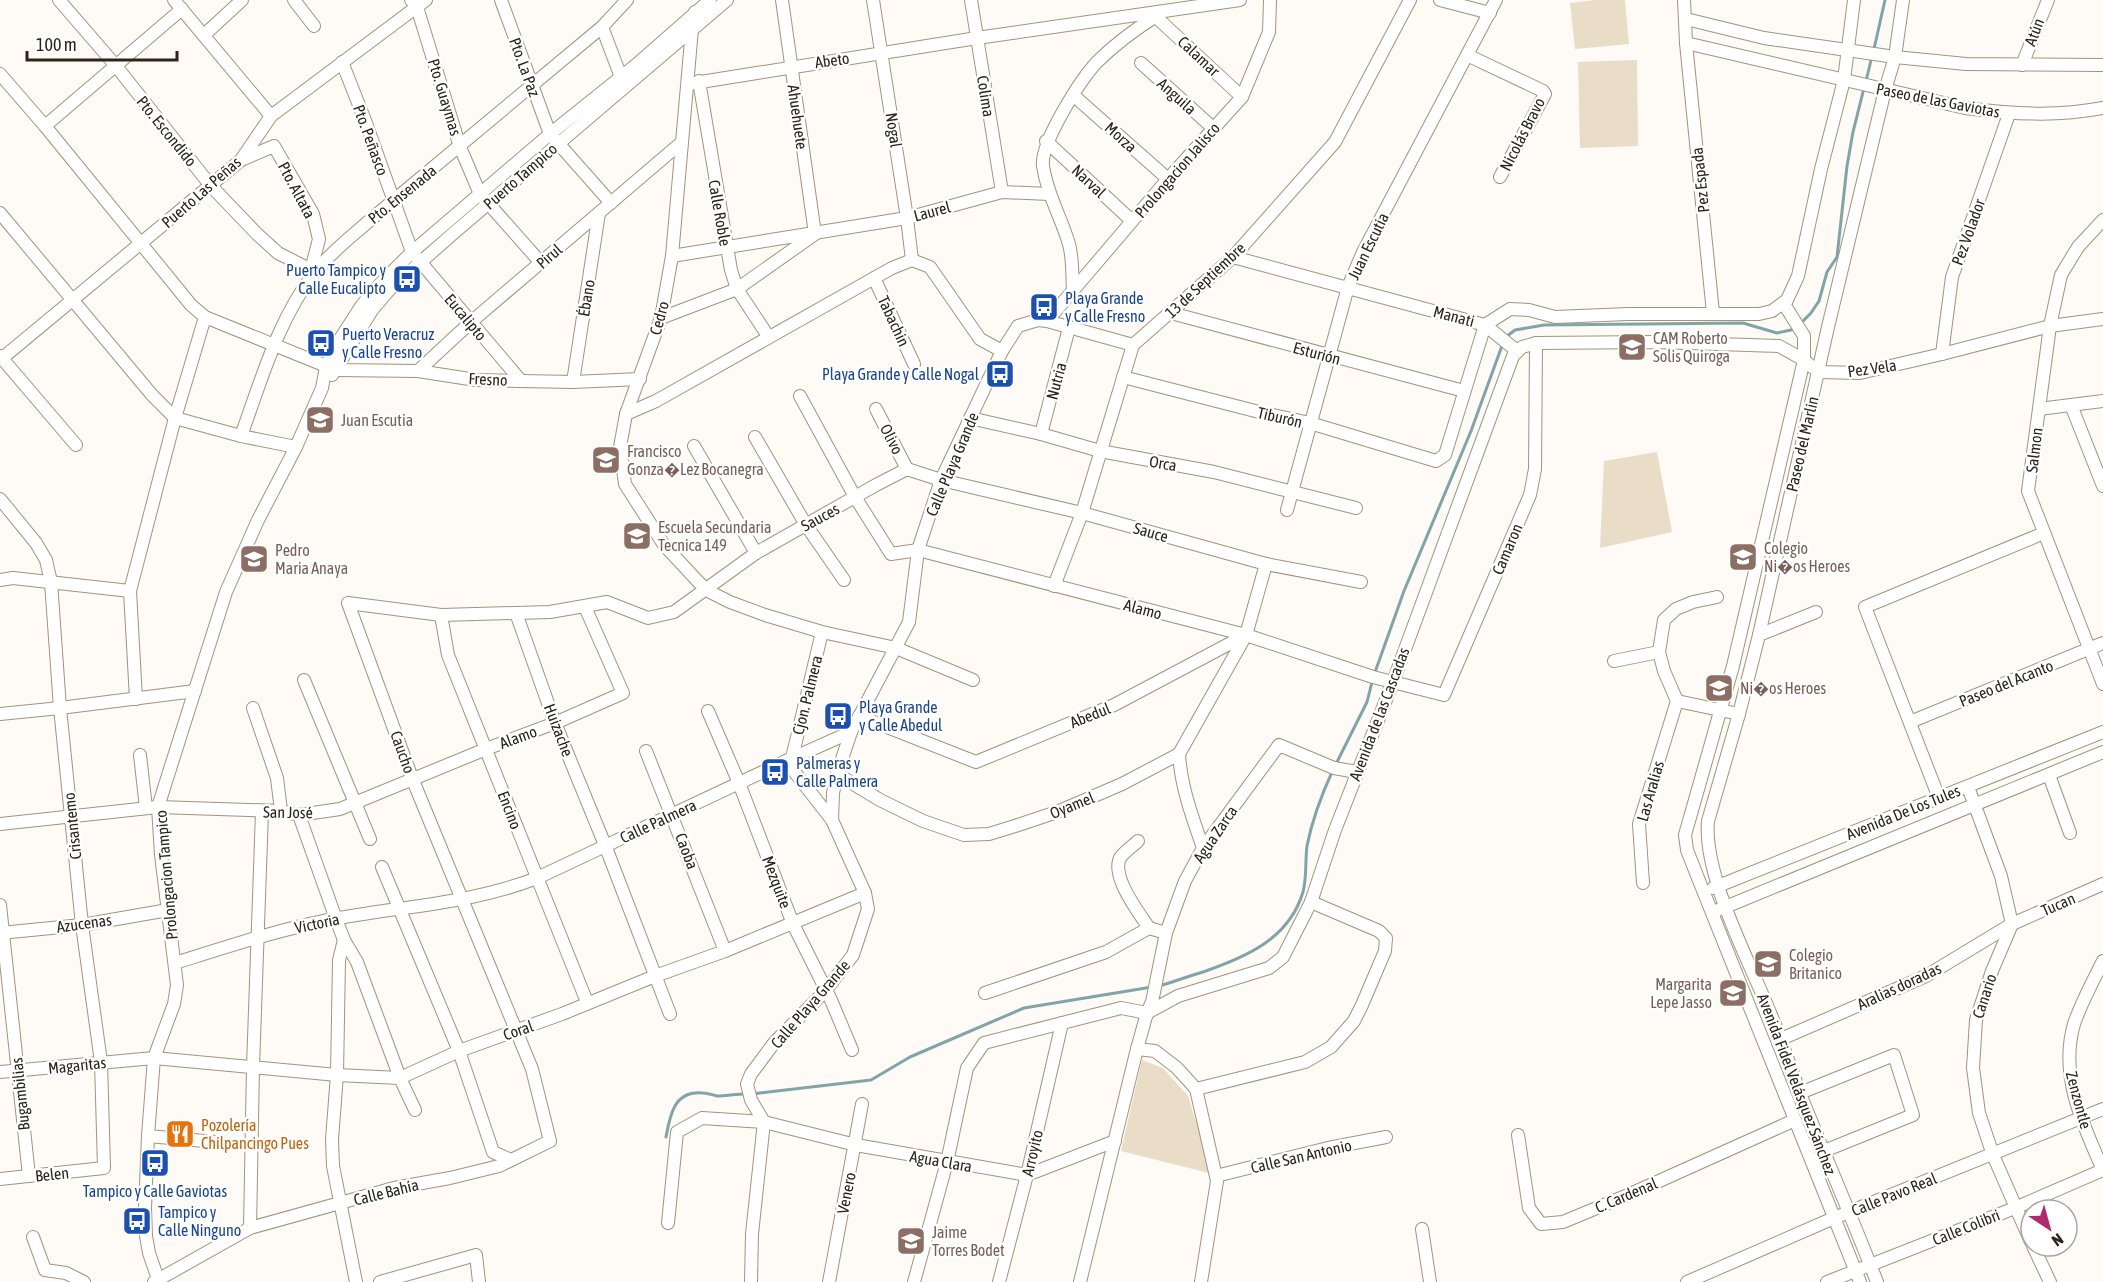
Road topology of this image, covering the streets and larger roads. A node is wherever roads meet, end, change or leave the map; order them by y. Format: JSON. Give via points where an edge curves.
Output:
{"nodes":[{"id":1,"x":59,"y":0,"type":"edge"},
{"id":2,"x":242,"y":0,"type":"edge"},
{"id":3,"x":294,"y":0,"type":"edge"},
{"id":4,"x":501,"y":0,"type":"edge"},
{"id":5,"x":627,"y":0,"type":"edge"},
{"id":6,"x":701,"y":0,"type":"edge"},
{"id":7,"x":710,"y":0,"type":"edge"},
{"id":8,"x":727,"y":0,"type":"edge"},
{"id":9,"x":782,"y":0,"type":"edge"},
{"id":10,"x":873,"y":0,"type":"edge"},
{"id":11,"x":971,"y":0,"type":"edge"},
{"id":12,"x":1239,"y":0,"type":"edge"},
{"id":13,"x":1270,"y":0,"type":"edge"},
{"id":14,"x":1410,"y":0,"type":"edge"},
{"id":15,"x":1440,"y":0,"type":"edge"},
{"id":16,"x":1496,"y":0,"type":"edge"},
{"id":17,"x":1684,"y":0,"type":"edge"},
{"id":18,"x":1854,"y":0,"type":"edge"},
{"id":19,"x":1903,"y":0,"type":"edge"},
{"id":20,"x":2048,"y":0,"type":"edge"},
{"id":21,"x":418,"y":2,"type":"edge"},
{"id":22,"x":178,"y":5,"type":"edge"},
{"id":23,"x":1159,"y":9,"type":"edge"},
{"id":24,"x":1490,"y":13,"type":"junction"},
{"id":25,"x":694,"y":14,"type":"junction"},
{"id":26,"x":1686,"y":19,"type":"junction"},
{"id":27,"x":314,"y":26,"type":"dead end"},
{"id":28,"x":602,"y":27,"type":"junction"},
{"id":29,"x":692,"y":29,"type":"junction"},
{"id":30,"x":204,"y":35,"type":"junction"},
{"id":31,"x":977,"y":38,"type":"junction"},
{"id":32,"x":1686,"y":43,"type":"junction"},
{"id":33,"x":1849,"y":50,"type":"junction"},
{"id":34,"x":882,"y":53,"type":"junction"},
{"id":35,"x":1467,"y":55,"type":"junction"},
{"id":36,"x":1895,"y":57,"type":"junction"},
{"id":37,"x":342,"y":62,"type":"junction"},
{"id":38,"x":1141,"y":63,"type":"dead end"},
{"id":39,"x":2022,"y":65,"type":"junction"},
{"id":40,"x":2103,"y":65,"type":"edge"},
{"id":41,"x":116,"y":66,"type":"junction"},
{"id":42,"x":790,"y":66,"type":"junction"},
{"id":43,"x":621,"y":77,"type":"junction"},
{"id":44,"x":2,"y":80,"type":"edge"},
{"id":45,"x":693,"y":82,"type":"junction"},
{"id":46,"x":1850,"y":82,"type":"junction"},
{"id":47,"x":532,"y":87,"type":"junction"},
{"id":48,"x":1879,"y":89,"type":"junction"},
{"id":49,"x":1074,"y":95,"type":"junction"},
{"id":50,"x":1242,"y":97,"type":"junction"},
{"id":51,"x":2103,"y":108,"type":"edge"},
{"id":52,"x":2009,"y":114,"type":"junction"},
{"id":53,"x":271,"y":116,"type":"junction"},
{"id":54,"x":45,"y":126,"type":"junction"},
{"id":55,"x":1213,"y":128,"type":"junction"},
{"id":56,"x":554,"y":139,"type":"junction"},
{"id":57,"x":1046,"y":141,"type":"junction"},
{"id":58,"x":682,"y":142,"type":"junction"},
{"id":59,"x":460,"y":147,"type":"junction"},
{"id":60,"x":241,"y":160,"type":"junction"},
{"id":61,"x":1500,"y":177,"type":"dead end"},
{"id":62,"x":1168,"y":179,"type":"junction"},
{"id":63,"x":211,"y":186,"type":"junction"},
{"id":64,"x":1002,"y":192,"type":"junction"},
{"id":65,"x":1049,"y":194,"type":"junction"},
{"id":66,"x":484,"y":199,"type":"junction"},
{"id":67,"x":393,"y":202,"type":"junction"},
{"id":68,"x":611,"y":203,"type":"junction"},
{"id":69,"x":0,"y":213,"type":"edge"},
{"id":70,"x":599,"y":213,"type":"junction"},
{"id":71,"x":907,"y":218,"type":"junction"},
{"id":72,"x":2103,"y":220,"type":"edge"},
{"id":73,"x":1132,"y":221,"type":"junction"},
{"id":74,"x":815,"y":234,"type":"junction"},
{"id":75,"x":140,"y":245,"type":"junction"},
{"id":76,"x":726,"y":248,"type":"junction"},
{"id":77,"x":672,"y":256,"type":"junction"},
{"id":78,"x":416,"y":257,"type":"junction"},
{"id":79,"x":1233,"y":257,"type":"junction"},
{"id":80,"x":912,"y":260,"type":"junction"},
{"id":81,"x":541,"y":262,"type":"junction"},
{"id":82,"x":313,"y":271,"type":"junction"},
{"id":83,"x":874,"y":278,"type":"junction"},
{"id":84,"x":1348,"y":287,"type":"junction"},
{"id":85,"x":737,"y":289,"type":"junction"},
{"id":86,"x":1073,"y":290,"type":"junction"},
{"id":87,"x":74,"y":300,"type":"junction"},
{"id":88,"x":1784,"y":304,"type":"junction"},
{"id":89,"x":1171,"y":314,"type":"junction"},
{"id":90,"x":1713,"y":314,"type":"junction"},
{"id":91,"x":205,"y":316,"type":"junction"},
{"id":92,"x":661,"y":318,"type":"junction"},
{"id":93,"x":2103,"y":319,"type":"edge"},
{"id":94,"x":1047,"y":321,"type":"junction"},
{"id":95,"x":471,"y":322,"type":"junction"},
{"id":96,"x":1485,"y":325,"type":"junction"},
{"id":97,"x":2050,"y":326,"type":"junction"},
{"id":98,"x":1069,"y":328,"type":"junction"},
{"id":99,"x":768,"y":336,"type":"junction"},
{"id":100,"x":1536,"y":343,"type":"junction"},
{"id":101,"x":275,"y":344,"type":"junction"},
{"id":102,"x":1133,"y":345,"type":"junction"},
{"id":103,"x":1002,"y":351,"type":"junction"},
{"id":104,"x":1516,"y":351,"type":"junction"},
{"id":105,"x":1942,"y":354,"type":"junction"},
{"id":106,"x":1328,"y":356,"type":"junction"},
{"id":107,"x":1,"y":358,"type":"edge"},
{"id":108,"x":1804,"y":360,"type":"junction"},
{"id":109,"x":914,"y":364,"type":"dead end"},
{"id":110,"x":331,"y":369,"type":"junction"},
{"id":111,"x":418,"y":371,"type":"junction"},
{"id":112,"x":1818,"y":372,"type":"junction"},
{"id":113,"x":1123,"y":377,"type":"junction"},
{"id":114,"x":640,"y":379,"type":"junction"},
{"id":115,"x":521,"y":381,"type":"junction"},
{"id":116,"x":573,"y":382,"type":"junction"},
{"id":117,"x":1464,"y":391,"type":"junction"},
{"id":118,"x":800,"y":396,"type":"dead end"},
{"id":119,"x":2103,"y":401,"type":"edge"},
{"id":120,"x":2071,"y":405,"type":"junction"},
{"id":121,"x":876,"y":409,"type":"dead end"},
{"id":122,"x":2039,"y":409,"type":"junction"},
{"id":123,"x":626,"y":414,"type":"junction"},
{"id":124,"x":175,"y":418,"type":"junction"},
{"id":125,"x":970,"y":418,"type":"junction"},
{"id":126,"x":1310,"y":423,"type":"junction"},
{"id":127,"x":1041,"y":434,"type":"junction"},
{"id":128,"x":241,"y":436,"type":"junction"},
{"id":129,"x":755,"y":437,"type":"dead end"},
{"id":130,"x":76,"y":445,"type":"dead end"},
{"id":131,"x":694,"y":446,"type":"dead end"},
{"id":132,"x":296,"y":447,"type":"junction"},
{"id":133,"x":1100,"y":451,"type":"junction"},
{"id":134,"x":907,"y":469,"type":"junction"},
{"id":135,"x":941,"y":480,"type":"junction"},
{"id":136,"x":2103,"y":486,"type":"edge"},
{"id":137,"x":1292,"y":490,"type":"junction"},
{"id":138,"x":855,"y":497,"type":"junction"},
{"id":139,"x":0,"y":499,"type":"edge"},
{"id":140,"x":1356,"y":508,"type":"dead end"},
{"id":141,"x":1287,"y":510,"type":"dead end"},
{"id":142,"x":1082,"y":513,"type":"junction"},
{"id":143,"x":806,"y":525,"type":"junction"},
{"id":144,"x":1765,"y":528,"type":"junction"},
{"id":145,"x":1782,"y":531,"type":"junction"},
{"id":146,"x":2044,"y":533,"type":"junction"},
{"id":147,"x":918,"y":550,"type":"junction"},
{"id":148,"x":756,"y":553,"type":"junction"},
{"id":149,"x":1266,"y":564,"type":"junction"},
{"id":150,"x":0,"y":580,"type":"edge"},
{"id":151,"x":844,"y":580,"type":"dead end"},
{"id":152,"x":51,"y":582,"type":"junction"},
{"id":153,"x":1361,"y":582,"type":"dead end"},
{"id":154,"x":1054,"y":586,"type":"junction"},
{"id":155,"x":130,"y":591,"type":"junction"},
{"id":156,"x":706,"y":591,"type":"junction"},
{"id":157,"x":1717,"y":597,"type":"dead end"},
{"id":158,"x":585,"y":607,"type":"junction"},
{"id":159,"x":1816,"y":612,"type":"dead end"},
{"id":160,"x":516,"y":613,"type":"junction"},
{"id":161,"x":441,"y":615,"type":"junction"},
{"id":162,"x":822,"y":632,"type":"junction"},
{"id":163,"x":1246,"y":635,"type":"junction"},
{"id":164,"x":1759,"y":635,"type":"junction"},
{"id":165,"x":2103,"y":643,"type":"edge"},
{"id":166,"x":896,"y":648,"type":"junction"},
{"id":167,"x":2089,"y":649,"type":"junction"},
{"id":168,"x":1659,"y":652,"type":"junction"},
{"id":169,"x":1614,"y":662,"type":"dead end"},
{"id":170,"x":304,"y":680,"type":"dead end"},
{"id":171,"x":973,"y":680,"type":"dead end"},
{"id":172,"x":1394,"y":682,"type":"junction"},
{"id":173,"x":2103,"y":684,"type":"edge"},
{"id":174,"x":195,"y":691,"type":"junction"},
{"id":175,"x":136,"y":699,"type":"junction"},
{"id":176,"x":1677,"y":700,"type":"junction"},
{"id":177,"x":60,"y":708,"type":"junction"},
{"id":178,"x":253,"y":708,"type":"dead end"},
{"id":179,"x":1722,"y":710,"type":"junction"},
{"id":180,"x":708,"y":711,"type":"dead end"},
{"id":181,"x":0,"y":714,"type":"edge"},
{"id":182,"x":1739,"y":714,"type":"junction"},
{"id":183,"x":859,"y":716,"type":"junction"},
{"id":184,"x":1910,"y":722,"type":"junction"},
{"id":185,"x":555,"y":723,"type":"junction"},
{"id":186,"x":851,"y":732,"type":"junction"},
{"id":187,"x":2103,"y":732,"type":"edge"},
{"id":188,"x":486,"y":748,"type":"junction"},
{"id":189,"x":646,"y":751,"type":"dead end"},
{"id":190,"x":2103,"y":752,"type":"edge"},
{"id":191,"x":1179,"y":754,"type":"junction"},
{"id":192,"x":140,"y":755,"type":"dead end"},
{"id":193,"x":789,"y":759,"type":"junction"},
{"id":194,"x":1357,"y":772,"type":"junction"},
{"id":195,"x":837,"y":774,"type":"junction"},
{"id":196,"x":2049,"y":775,"type":"junction"},
{"id":197,"x":412,"y":778,"type":"junction"},
{"id":198,"x":739,"y":783,"type":"junction"},
{"id":199,"x":1968,"y":786,"type":"junction"},
{"id":200,"x":1939,"y":798,"type":"junction"},
{"id":201,"x":356,"y":803,"type":"junction"},
{"id":202,"x":1975,"y":806,"type":"junction"},
{"id":203,"x":152,"y":807,"type":"junction"},
{"id":204,"x":281,"y":811,"type":"junction"},
{"id":205,"x":262,"y":812,"type":"junction"},
{"id":206,"x":672,"y":814,"type":"junction"},
{"id":207,"x":71,"y":815,"type":"junction"},
{"id":208,"x":299,"y":815,"type":"junction"},
{"id":209,"x":832,"y":820,"type":"junction"},
{"id":210,"x":0,"y":824,"type":"edge"},
{"id":211,"x":2070,"y":833,"type":"dead end"},
{"id":212,"x":370,"y":839,"type":"dead end"},
{"id":213,"x":1138,"y":841,"type":"dead end"},
{"id":214,"x":605,"y":845,"type":"junction"},
{"id":215,"x":1203,"y":848,"type":"junction"},
{"id":216,"x":382,"y":867,"type":"dead end"},
{"id":217,"x":537,"y":878,"type":"junction"},
{"id":218,"x":1643,"y":883,"type":"dead end"},
{"id":219,"x":2103,"y":884,"type":"edge"},
{"id":220,"x":1718,"y":886,"type":"junction"},
{"id":221,"x":1704,"y":892,"type":"junction"},
{"id":222,"x":866,"y":893,"type":"junction"},
{"id":223,"x":462,"y":900,"type":"junction"},
{"id":224,"x":1311,"y":902,"type":"junction"},
{"id":225,"x":0,"y":905,"type":"edge"},
{"id":226,"x":1726,"y":907,"type":"junction"},
{"id":227,"x":398,"y":908,"type":"junction"},
{"id":228,"x":168,"y":910,"type":"junction"},
{"id":229,"x":1712,"y":912,"type":"junction"},
{"id":230,"x":336,"y":919,"type":"junction"},
{"id":231,"x":793,"y":924,"type":"junction"},
{"id":232,"x":2012,"y":924,"type":"junction"},
{"id":233,"x":82,"y":925,"type":"junction"},
{"id":234,"x":1149,"y":928,"type":"junction"},
{"id":235,"x":2,"y":933,"type":"edge"},
{"id":236,"x":1166,"y":933,"type":"junction"},
{"id":237,"x":258,"y":938,"type":"junction"},
{"id":238,"x":344,"y":940,"type":"junction"},
{"id":239,"x":725,"y":951,"type":"junction"},
{"id":240,"x":2103,"y":962,"type":"edge"},
{"id":241,"x":175,"y":963,"type":"junction"},
{"id":242,"x":655,"y":976,"type":"junction"},
{"id":243,"x":826,"y":990,"type":"junction"},
{"id":244,"x":985,"y":993,"type":"dead end"},
{"id":245,"x":588,"y":1002,"type":"junction"},
{"id":246,"x":1149,"y":1008,"type":"junction"},
{"id":247,"x":670,"y":1014,"type":"dead end"},
{"id":248,"x":1062,"y":1023,"type":"junction"},
{"id":249,"x":515,"y":1029,"type":"junction"},
{"id":250,"x":1781,"y":1038,"type":"junction"},
{"id":251,"x":1137,"y":1049,"type":"junction"},
{"id":252,"x":852,"y":1050,"type":"dead end"},
{"id":253,"x":459,"y":1052,"type":"junction"},
{"id":254,"x":154,"y":1058,"type":"junction"},
{"id":255,"x":101,"y":1062,"type":"junction"},
{"id":256,"x":253,"y":1067,"type":"junction"},
{"id":257,"x":532,"y":1070,"type":"joint"},
{"id":258,"x":18,"y":1071,"type":"junction"},
{"id":259,"x":0,"y":1072,"type":"edge"},
{"id":260,"x":337,"y":1075,"type":"junction"},
{"id":261,"x":400,"y":1078,"type":"junction"},
{"id":262,"x":1196,"y":1089,"type":"junction"},
{"id":263,"x":1800,"y":1094,"type":"junction"},
{"id":264,"x":862,"y":1104,"type":"dead end"},
{"id":265,"x":2103,"y":1109,"type":"edge"},
{"id":266,"x":415,"y":1110,"type":"dead end"},
{"id":267,"x":2081,"y":1118,"type":"junction"},
{"id":268,"x":1795,"y":1120,"type":"junction"},
{"id":269,"x":764,"y":1122,"type":"junction"},
{"id":270,"x":1518,"y":1135,"type":"dead end"},
{"id":271,"x":148,"y":1137,"type":"junction"},
{"id":272,"x":1386,"y":1137,"type":"dead end"},
{"id":273,"x":1115,"y":1141,"type":"junction"},
{"id":274,"x":216,"y":1142,"type":"dead end"},
{"id":275,"x":856,"y":1144,"type":"junction"},
{"id":276,"x":1824,"y":1151,"type":"junction"},
{"id":277,"x":1993,"y":1155,"type":"junction"},
{"id":278,"x":511,"y":1160,"type":"junction"},
{"id":279,"x":947,"y":1162,"type":"junction"},
{"id":280,"x":104,"y":1168,"type":"joint"},
{"id":281,"x":2103,"y":1170,"type":"edge"},
{"id":282,"x":1027,"y":1175,"type":"junction"},
{"id":283,"x":28,"y":1176,"type":"junction"},
{"id":284,"x":1216,"y":1176,"type":"junction"},
{"id":285,"x":0,"y":1179,"type":"edge"},
{"id":286,"x":340,"y":1204,"type":"junction"},
{"id":287,"x":2014,"y":1208,"type":"junction"},
{"id":288,"x":1848,"y":1213,"type":"junction"},
{"id":289,"x":1834,"y":1218,"type":"junction"},
{"id":290,"x":2019,"y":1218,"type":"edge"},
{"id":291,"x":668,"y":1223,"type":"dead end"},
{"id":292,"x":250,"y":1228,"type":"junction"},
{"id":293,"x":1422,"y":1229,"type":"dead end"},
{"id":294,"x":33,"y":1237,"type":"dead end"},
{"id":295,"x":2039,"y":1258,"type":"edge"},
{"id":296,"x":1871,"y":1266,"type":"junction"},
{"id":297,"x":1858,"y":1277,"type":"edge"},
{"id":298,"x":157,"y":1281,"type":"edge"},
{"id":299,"x":84,"y":1282,"type":"edge"},
{"id":300,"x":356,"y":1282,"type":"edge"},
{"id":301,"x":381,"y":1282,"type":"edge"},
{"id":302,"x":479,"y":1282,"type":"edge"},
{"id":303,"x":751,"y":1282,"type":"edge"},
{"id":304,"x":829,"y":1282,"type":"edge"},
{"id":305,"x":914,"y":1282,"type":"edge"},
{"id":306,"x":999,"y":1282,"type":"edge"},
{"id":307,"x":1080,"y":1282,"type":"edge"},
{"id":308,"x":1201,"y":1282,"type":"edge"},
{"id":309,"x":1430,"y":1282,"type":"edge"},
{"id":310,"x":1687,"y":1282,"type":"edge"},
{"id":311,"x":1827,"y":1282,"type":"edge"},
{"id":312,"x":1877,"y":1282,"type":"edge"},
{"id":313,"x":2050,"y":1282,"type":"edge"}],
"edges":[{"from":1,"to":41,"type":"street","name":"Pto. Escondido"},
{"from":2,"to":30,"type":"street"},
{"from":3,"to":27,"type":"street"},
{"from":4,"to":47,"type":"street","name":"Pto. La Paz"},
{"from":5,"to":28,"type":"street","name":"Pto. Ensenada"},
{"from":6,"to":25,"type":"street"},
{"from":7,"to":25,"type":"street","name":"Puerto Tampico"},
{"from":8,"to":29,"type":"street","name":"Puerto Tampico"},
{"from":9,"to":42,"type":"street","name":"Ahuehuete"},
{"from":10,"to":34,"type":"street","name":"Nogal"},
{"from":11,"to":31,"type":"street","name":"Colima"},
{"from":12,"to":23,"type":"street","name":"Abeto"},
{"from":13,"to":50,"type":"street","name":"Prolongacion Jalisco","via":[[1269,32]]},
{"from":14,"to":79,"type":"street","name":"13 de Septiembre","via":[[1335,142]]},
{"from":15,"to":24,"type":"street"},
{"from":16,"to":24,"type":"street","name":"Juan Escutia"},
{"from":17,"to":26,"type":"street","name":"Pez Espada"},
{"from":18,"to":33,"type":"street"},
{"from":19,"to":36,"type":"street","name":"Paseo del Marlin"},
{"from":20,"to":39,"type":"street","name":"Atún"},
{"from":21,"to":37,"type":"street","name":"Puerto Las Peñas"},
{"from":21,"to":59,"type":"street","name":"Pto. Guaymas"},
{"from":22,"to":30,"type":"street"},
{"from":22,"to":41,"type":"street"},
{"from":23,"to":31,"type":"street","name":"Abeto"},
{"from":23,"to":49,"type":"street","via":[[1096,64]]},
{"from":23,"to":50,"type":"street","name":"Calamar"},
{"from":24,"to":35,"type":"street","name":"Juan Escutia"},
{"from":25,"to":29,"type":"street","name":"Cedro"},
{"from":25,"to":43,"type":"street","name":"Puerto Tampico"},
{"from":26,"to":32,"type":"street","name":"Pez Espada"},
{"from":26,"to":33,"type":"street","name":"Paseo de las Gaviotas","via":[[1764,38]]},
{"from":28,"to":43,"type":"street"},
{"from":28,"to":47,"type":"street","name":"Pto. Ensenada"},
{"from":29,"to":45,"type":"street","name":"Cedro"},
{"from":29,"to":56,"type":"street","name":"Puerto Tampico"},
{"from":30,"to":53,"type":"street"},
{"from":31,"to":34,"type":"street","name":"Abeto"},
{"from":31,"to":64,"type":"street","name":"Colima"},
{"from":32,"to":46,"type":"street","name":"Paseo de las Gaviotas"},
{"from":32,"to":90,"type":"street","name":"Pez Espada"},
{"from":33,"to":36,"type":"street","name":"Paseo de las Gaviotas"},
{"from":33,"to":46,"type":"street"},
{"from":34,"to":42,"type":"street","name":"Abeto"},
{"from":34,"to":71,"type":"street","name":"Nogal"},
{"from":35,"to":61,"type":"street","name":"Nicolás Bravo","via":[[1544,91],[1545,98]]},
{"from":35,"to":84,"type":"street","name":"Juan Escutia"},
{"from":36,"to":39,"type":"street","name":"Paseo de las Gaviotas"},
{"from":36,"to":48,"type":"street","name":"Paseo del Marlin"},
{"from":37,"to":53,"type":"street","name":"Puerto Las Peñas"},
{"from":37,"to":67,"type":"street","name":"Pto. Peñasco"},
{"from":38,"to":55,"type":"street","name":"Anguila"},
{"from":39,"to":40,"type":"street","name":"Paseo de las Gaviotas"},
{"from":41,"to":54,"type":"street"},
{"from":41,"to":63,"type":"street","name":"Pto. Escondido"},
{"from":42,"to":45,"type":"street","name":"Abeto"},
{"from":42,"to":74,"type":"street","name":"Ahuehuete"},
{"from":43,"to":56,"type":"street","name":"Puerto Tampico"},
{"from":44,"to":54,"type":"street"},
{"from":45,"to":58,"type":"street","name":"Cedro"},
{"from":45,"to":76,"type":"street","name":"Calle Roble"},
{"from":46,"to":48,"type":"street","name":"Paseo de las Gaviotas"},
{"from":46,"to":88,"type":"street","via":[[1821,170],[1798,276]]},
{"from":47,"to":56,"type":"street","name":"Pto. La Paz"},
{"from":47,"to":59,"type":"street","name":"Pto. Ensenada"},
{"from":48,"to":52,"type":"street","name":"Paseo de las Gaviotas"},
{"from":48,"to":112,"type":"street","name":"Paseo del Marlin"},
{"from":49,"to":57,"type":"street"},
{"from":49,"to":62,"type":"street","name":"Morza"},
{"from":50,"to":55,"type":"street","name":"Prolongacion Jalisco"},
{"from":51,"to":52,"type":"street","name":"Paseo de las Gaviotas","via":[[2057,115]]},
{"from":52,"to":105,"type":"street","name":"Pez Volador","via":[[1952,277]]},
{"from":53,"to":60,"type":"street","name":"Puerto Las Peñas"},
{"from":54,"to":75,"type":"street"},
{"from":55,"to":62,"type":"street","name":"Prolongacion Jalisco"},
{"from":56,"to":66,"type":"street","name":"Puerto Tampico"},
{"from":56,"to":68,"type":"street"},
{"from":57,"to":65,"type":"street","via":[[1042,163]]},
{"from":57,"to":73,"type":"street","name":"Narval"},
{"from":58,"to":68,"type":"street","name":"Pirul"},
{"from":58,"to":77,"type":"street","name":"Cedro"},
{"from":59,"to":66,"type":"street","name":"Pto. Guaymas"},
{"from":59,"to":67,"type":"street","name":"Pto. Ensenada"},
{"from":60,"to":63,"type":"street","name":"Puerto Las Peñas"},
{"from":60,"to":82,"type":"street","name":"Pto. Altata","via":[[273,146],[313,214],[319,239]]},
{"from":62,"to":73,"type":"street","name":"Prolongacion Jalisco"},
{"from":63,"to":75,"type":"street","name":"Puerto Las Peñas"},
{"from":63,"to":82,"type":"street","name":"Pto. Escondido","via":[[278,253]]},
{"from":64,"to":65,"type":"street","name":"Laurel"},
{"from":64,"to":71,"type":"street","name":"Laurel"},
{"from":65,"to":86,"type":"street","via":[[1070,246]]},
{"from":66,"to":78,"type":"street","name":"Puerto Tampico"},
{"from":66,"to":81,"type":"street","name":"Pto. Guaymas"},
{"from":67,"to":78,"type":"street","name":"Pto. Peñasco"},
{"from":67,"to":82,"type":"street","name":"Pto. Ensenada"},
{"from":68,"to":70,"type":"street","name":"Pirul"},
{"from":69,"to":87,"type":"street"},
{"from":70,"to":81,"type":"street","name":"Pirul"},
{"from":70,"to":116,"type":"street","name":"Ébano"},
{"from":71,"to":74,"type":"street","name":"Laurel"},
{"from":71,"to":80,"type":"street","name":"Nogal"},
{"from":72,"to":97,"type":"street","name":"Salmon","via":[[2078,247],[2061,275]]},
{"from":73,"to":86,"type":"street","name":"Prolongacion Jalisco"},
{"from":74,"to":76,"type":"street","name":"Laurel"},
{"from":74,"to":85,"type":"street","name":"Laurel"},
{"from":75,"to":87,"type":"street","name":"Puerto Las Peñas"},
{"from":75,"to":91,"type":"street"},
{"from":76,"to":77,"type":"street","name":"Laurel"},
{"from":76,"to":85,"type":"street","name":"Calle Roble"},
{"from":77,"to":92,"type":"street","name":"Cedro"},
{"from":78,"to":95,"type":"street","name":"Eucalipto"},
{"from":78,"to":110,"type":"street","name":"Puerto Tampico","via":[[381,283],[362,304],[340,339]]},
{"from":79,"to":84,"type":"street","name":"Manati"},
{"from":79,"to":89,"type":"street","name":"13 de Septiembre"},
{"from":80,"to":83,"type":"street"},
{"from":80,"to":103,"type":"street","via":[[930,267],[980,339]]},
{"from":81,"to":95,"type":"street","name":"Pirul"},
{"from":82,"to":101,"type":"street","name":"Pto. Ensenada"},
{"from":83,"to":99,"type":"street"},
{"from":83,"to":109,"type":"street","name":"Tabachin"},
{"from":84,"to":96,"type":"street","name":"Manati"},
{"from":84,"to":106,"type":"street","name":"Juan Escutia"},
{"from":85,"to":92,"type":"street","name":"Laurel"},
{"from":85,"to":99,"type":"street","name":"Calle Roble"},
{"from":86,"to":94,"type":"street","name":"Prolongacion Jalisco"},
{"from":87,"to":107,"type":"street","name":"Puerto Las Peñas"},
{"from":87,"to":124,"type":"street"},
{"from":88,"to":90,"type":"street","via":[[1759,314]]},
{"from":88,"to":108,"type":"street","name":"Paseo del Marlin","via":[[1804,336]]},
{"from":89,"to":102,"type":"street","name":"13 de Septiembre"},
{"from":89,"to":106,"type":"street","name":"Esturión"},
{"from":90,"to":96,"type":"street","name":"Manati","via":[[1555,317],[1510,309]]},
{"from":91,"to":101,"type":"street"},
{"from":91,"to":124,"type":"street"},
{"from":92,"to":114,"type":"street","name":"Cedro"},
{"from":93,"to":97,"type":"street","name":"Pez Vela"},
{"from":94,"to":98,"type":"street","name":"Calle Playa Grande"},
{"from":94,"to":103,"type":"street","name":"Calle Playa Grande","via":[[1018,326]]},
{"from":95,"to":111,"type":"street","name":"Pirul"},
{"from":95,"to":115,"type":"street","name":"Eucalipto"},
{"from":96,"to":104,"type":"street"},
{"from":96,"to":117,"type":"street"},
{"from":97,"to":105,"type":"street","name":"Pez Vela"},
{"from":97,"to":122,"type":"street","name":"Salmon"},
{"from":98,"to":102,"type":"street","name":"Calle Playa Grande"},
{"from":98,"to":127,"type":"street","name":"Nutria"},
{"from":99,"to":123,"type":"street","via":[[656,401]]},
{"from":100,"to":104,"type":"street"},
{"from":100,"to":108,"type":"street","via":[[1779,346]]},
{"from":100,"to":172,"type":"street","name":"Camaron","via":[[1535,469],[1530,495],[1443,695]]},
{"from":101,"to":110,"type":"street"},
{"from":101,"to":128,"type":"street","name":"Pto. Ensenada"},
{"from":102,"to":113,"type":"street"},
{"from":103,"to":125,"type":"street","name":"Calle Playa Grande"},
{"from":104,"to":172,"type":"street","name":"Avenida de las Cascadas"},
{"from":105,"to":112,"type":"street","name":"Pez Vela","via":[[1860,373]]},
{"from":106,"to":117,"type":"street","name":"Esturión"},
{"from":106,"to":126,"type":"street","name":"Juan Escutia"},
{"from":107,"to":130,"type":"street"},
{"from":108,"to":112,"type":"street"},
{"from":108,"to":144,"type":"street","name":"Paseo del Marlin"},
{"from":110,"to":111,"type":"street","name":"Fresno"},
{"from":110,"to":132,"type":"street","name":"Prolongacion Tampico"},
{"from":111,"to":115,"type":"street","name":"Fresno","via":[[476,380]]},
{"from":112,"to":145,"type":"street","name":"Paseo del Marlin"},
{"from":113,"to":126,"type":"street","name":"Tiburón"},
{"from":113,"to":133,"type":"street"},
{"from":114,"to":116,"type":"street","name":"Fresno"},
{"from":114,"to":123,"type":"street","name":"Cedro"},
{"from":115,"to":116,"type":"street","name":"Fresno"},
{"from":117,"to":126,"type":"street","name":"Tiburón","via":[[1445,455],[1436,461]]},
{"from":118,"to":138,"type":"street"},
{"from":119,"to":120,"type":"street"},
{"from":120,"to":122,"type":"street"},
{"from":120,"to":136,"type":"street"},
{"from":121,"to":134,"type":"street","name":"Olivo"},
{"from":122,"to":146,"type":"street","name":"Salmon","via":[[2028,491]]},
{"from":123,"to":156,"type":"street","name":"Cedro","via":[[620,447],[625,484],[664,545]]},
{"from":124,"to":128,"type":"street"},
{"from":124,"to":155,"type":"street"},
{"from":125,"to":127,"type":"street","name":"Orca"},
{"from":125,"to":135,"type":"street","name":"Calle Playa Grande"},
{"from":126,"to":137,"type":"street","name":"Juan Escutia"},
{"from":127,"to":133,"type":"street","name":"Orca"},
{"from":128,"to":132,"type":"street"},
{"from":129,"to":143,"type":"street"},
{"from":131,"to":148,"type":"street"},
{"from":132,"to":174,"type":"street","name":"Prolongacion Tampico","via":[[226,592]]},
{"from":133,"to":137,"type":"street","name":"Orca"},
{"from":133,"to":142,"type":"street"},
{"from":134,"to":135,"type":"street"},
{"from":134,"to":138,"type":"street","name":"Sauces"},
{"from":135,"to":142,"type":"street","name":"Sauce"},
{"from":135,"to":147,"type":"street","name":"Calle Playa Grande"},
{"from":137,"to":140,"type":"street","name":"Orca"},
{"from":137,"to":141,"type":"street","name":"Juan Escutia"},
{"from":138,"to":143,"type":"street","name":"Sauces"},
{"from":138,"to":147,"type":"street","name":"Alamo","via":[[891,554]]},
{"from":139,"to":152,"type":"street","name":"Crisantemo","via":[[36,543],[46,560]]},
{"from":142,"to":149,"type":"street","name":"Sauce"},
{"from":142,"to":154,"type":"street"},
{"from":143,"to":148,"type":"street","name":"Sauces"},
{"from":143,"to":151,"type":"street"},
{"from":144,"to":145,"type":"street"},
{"from":144,"to":179,"type":"street","name":"Paseo del Marlin"},
{"from":145,"to":164,"type":"street","name":"Paseo del Marlin"},
{"from":146,"to":167,"type":"street","name":"Salmon"},
{"from":146,"to":184,"type":"street","via":[[1865,607]]},
{"from":147,"to":154,"type":"street","name":"Alamo"},
{"from":147,"to":166,"type":"street","name":"Calle Playa Grande","via":[[909,622]]},
{"from":148,"to":156,"type":"street","name":"Sauces"},
{"from":149,"to":153,"type":"street","name":"Sauce"},
{"from":149,"to":163,"type":"street"},
{"from":150,"to":152,"type":"street"},
{"from":152,"to":155,"type":"street"},
{"from":152,"to":177,"type":"street","name":"Crisantemo"},
{"from":154,"to":163,"type":"street","name":"Alamo"},
{"from":155,"to":175,"type":"street"},
{"from":156,"to":158,"type":"street","via":[[674,612],[648,618],[608,602]]},
{"from":156,"to":162,"type":"street","name":"Cedro"},
{"from":157,"to":168,"type":"street","via":[[1676,609],[1664,620]]},
{"from":158,"to":160,"type":"street"},
{"from":158,"to":185,"type":"street","name":"Alamo","via":[[623,693]]},
{"from":159,"to":164,"type":"street"},
{"from":160,"to":161,"type":"street"},
{"from":160,"to":185,"type":"street","name":"Huizache"},
{"from":161,"to":188,"type":"street","name":"Encino","via":[[448,655]]},
{"from":161,"to":197,"type":"street","name":"Caucho","via":[[348,603]]},
{"from":162,"to":166,"type":"street","name":"Cedro"},
{"from":162,"to":193,"type":"street","name":"Cjon. Palmera"},
{"from":163,"to":172,"type":"street","name":"Alamo"},
{"from":163,"to":183,"type":"street","name":"Abedul","via":[[1114,705],[976,762]]},
{"from":163,"to":191,"type":"street"},
{"from":164,"to":182,"type":"street","name":"Paseo del Marlin"},
{"from":165,"to":167,"type":"street","name":"Paseo del Acanto"},
{"from":166,"to":171,"type":"street","name":"Cedro"},
{"from":166,"to":183,"type":"street","name":"Calle Playa Grande"},
{"from":167,"to":173,"type":"street","name":"Salmon"},
{"from":167,"to":184,"type":"street","name":"Paseo del Acanto"},
{"from":168,"to":169,"type":"street"},
{"from":168,"to":176,"type":"street"},
{"from":170,"to":201,"type":"street"},
{"from":172,"to":194,"type":"street","name":"Avenida de las Cascadas"},
{"from":174,"to":175,"type":"street"},
{"from":174,"to":203,"type":"street","name":"Prolongacion Tampico"},
{"from":175,"to":177,"type":"street"},
{"from":176,"to":179,"type":"street"},
{"from":176,"to":218,"type":"street","name":"Las Aralias","via":[[1639,824]]},
{"from":177,"to":181,"type":"street"},
{"from":177,"to":207,"type":"street","name":"Crisantemo"},
{"from":178,"to":204,"type":"street","via":[[277,778]]},
{"from":179,"to":182,"type":"street"},
{"from":179,"to":221,"type":"street","name":"Paseo del Marlin","via":[[1685,835]]},
{"from":180,"to":198,"type":"street","name":"Mezquite"},
{"from":182,"to":220,"type":"street","name":"Paseo del Marlin","via":[[1706,835]]},
{"from":183,"to":186,"type":"street","name":"Calle Playa Grande"},
{"from":184,"to":200,"type":"street"},
{"from":185,"to":188,"type":"street","name":"Alamo"},
{"from":185,"to":214,"type":"street","name":"Huizache"},
{"from":186,"to":193,"type":"street","name":"Calle Palmera"},
{"from":186,"to":195,"type":"street","name":"Calle Playa Grande"},
{"from":187,"to":199,"type":"street","name":"Avenida De Los Tules"},
{"from":188,"to":197,"type":"street","name":"Alamo"},
{"from":188,"to":217,"type":"street","name":"Encino"},
{"from":189,"to":206,"type":"street","name":"Caoba"},
{"from":190,"to":196,"type":"street","name":"Avenida De Los Tules"},
{"from":191,"to":195,"type":"street","name":"Oyamel","via":[[1057,812],[989,834],[964,835],[923,821]]},
{"from":191,"to":215,"type":"street","via":[[1187,804]]},
{"from":192,"to":203,"type":"street"},
{"from":193,"to":198,"type":"street","name":"Calle Palmera"},
{"from":193,"to":209,"type":"street","name":"Calle Playa Grande"},
{"from":194,"to":215,"type":"street","name":"Agua Zarca","via":[[1334,768],[1279,745]]},
{"from":194,"to":224,"type":"street","name":"Avenida de las Cascadas"},
{"from":195,"to":209,"type":"street","name":"Calle Playa Grande"},
{"from":196,"to":202,"type":"street","name":"Avenida De Los Tules"},
{"from":196,"to":211,"type":"street"},
{"from":197,"to":201,"type":"street","name":"San José"},
{"from":197,"to":223,"type":"street","name":"Caucho"},
{"from":198,"to":206,"type":"street","name":"Calle Palmera"},
{"from":198,"to":231,"type":"street","name":"Mezquite"},
{"from":199,"to":200,"type":"street","name":"Avenida De Los Tules"},
{"from":199,"to":202,"type":"street"},
{"from":200,"to":220,"type":"street","name":"Avenida De Los Tules"},
{"from":201,"to":208,"type":"street","name":"San José"},
{"from":201,"to":212,"type":"street"},
{"from":202,"to":226,"type":"street","name":"Avenida De Los Tules"},
{"from":202,"to":232,"type":"street","via":[[2001,876]]},
{"from":203,"to":205,"type":"street","name":"San José"},
{"from":203,"to":207,"type":"street","name":"San José"},
{"from":203,"to":228,"type":"street","name":"Prolongacion Tampico"},
{"from":204,"to":205,"type":"street","name":"San José"},
{"from":204,"to":208,"type":"street","name":"San José"},
{"from":205,"to":237,"type":"street"},
{"from":206,"to":214,"type":"street","name":"Calle Palmera"},
{"from":206,"to":239,"type":"street","name":"Caoba"},
{"from":207,"to":210,"type":"street","name":"San José"},
{"from":207,"to":233,"type":"street","name":"Crisantemo"},
{"from":208,"to":230,"type":"street"},
{"from":209,"to":222,"type":"street","name":"Calle Playa Grande"},
{"from":213,"to":234,"type":"street","via":[[1120,858],[1118,871]]},
{"from":214,"to":217,"type":"street","name":"Calle Palmera"},
{"from":214,"to":242,"type":"street","name":"Huizache"},
{"from":215,"to":236,"type":"street","name":"Agua Zarca","via":[[1185,881]]},
{"from":216,"to":227,"type":"street"},
{"from":217,"to":223,"type":"street","name":"Calle Palmera","via":[[500,892]]},
{"from":217,"to":245,"type":"street","name":"Encino"},
{"from":219,"to":232,"type":"street","name":"Tucan"},
{"from":220,"to":221,"type":"street","name":"Avenida De Los Tules"},
{"from":220,"to":226,"type":"street","name":"Avenida Fidel Velásquez Sánchez"},
{"from":221,"to":229,"type":"street","name":"Avenida Fidel Velásquez Sánchez"},
{"from":222,"to":231,"type":"street","name":"Coral"},
{"from":222,"to":243,"type":"street","name":"Calle Playa Grande","via":[[868,909],[853,955]]},
{"from":223,"to":227,"type":"street","name":"Victoria"},
{"from":223,"to":249,"type":"street","name":"Caucho"},
{"from":224,"to":246,"type":"street","name":"Avenida de las Cascadas","via":[[1283,957],[1269,968]]},
{"from":224,"to":262,"type":"street","via":[[1379,931],[1386,938],[1385,951],[1354,1022],[1331,1047],[1305,1062]]},
{"from":225,"to":235,"type":"street","name":"Bugambilias"},
{"from":226,"to":229,"type":"street","name":"Avenida De Los Tules"},
{"from":226,"to":250,"type":"street","name":"Avenida Fidel Velásquez Sánchez"},
{"from":227,"to":230,"type":"street","name":"Victoria"},
{"from":227,"to":253,"type":"street"},
{"from":228,"to":233,"type":"street","name":"Azucenas"},
{"from":228,"to":241,"type":"street","name":"Prolongacion Tampico"},
{"from":229,"to":268,"type":"street","name":"Avenida Fidel Velásquez Sánchez"},
{"from":230,"to":237,"type":"street","name":"Victoria"},
{"from":230,"to":238,"type":"street"},
{"from":231,"to":239,"type":"street","name":"Coral"},
{"from":231,"to":243,"type":"street","name":"Mezquite"},
{"from":232,"to":250,"type":"street","name":"Aralias doradas","via":[[1926,976]]},
{"from":232,"to":277,"type":"street","name":"Canario","via":[[1976,1020],[1973,1068],[1979,1113]]},
{"from":233,"to":235,"type":"street","name":"Azucenas"},
{"from":233,"to":255,"type":"street","name":"Crisantemo"},
{"from":234,"to":236,"type":"street"},
{"from":234,"to":244,"type":"street","via":[[1106,951]]},
{"from":235,"to":258,"type":"street","name":"Bugambilias"},
{"from":236,"to":246,"type":"street","name":"Agua Zarca"},
{"from":237,"to":241,"type":"street","name":"Victoria"},
{"from":237,"to":256,"type":"street"},
{"from":238,"to":260,"type":"street","via":[[339,960]]},
{"from":238,"to":261,"type":"street","via":[[357,962]]},
{"from":239,"to":242,"type":"street","name":"Coral"},
{"from":240,"to":267,"type":"street","name":"Zenzontle","via":[[2074,1024],[2069,1057]]},
{"from":241,"to":254,"type":"street","name":"Prolongacion Tampico","via":[[174,1004]]},
{"from":242,"to":245,"type":"street","name":"Coral"},
{"from":242,"to":247,"type":"street","name":"Huizache"},
{"from":243,"to":252,"type":"street","name":"Mezquite"},
{"from":243,"to":269,"type":"street","name":"Calle Playa Grande","via":[[774,1043],[747,1083],[751,1100]]},
{"from":245,"to":249,"type":"street","name":"Coral"},
{"from":246,"to":248,"type":"street","via":[[1122,1008]]},
{"from":246,"to":251,"type":"street","name":"Agua Zarca"},
{"from":248,"to":279,"type":"street","via":[[984,1044],[968,1068]]},
{"from":248,"to":282,"type":"street","name":"Arroyito"},
{"from":249,"to":253,"type":"street","name":"Coral"},
{"from":249,"to":257,"type":"street","name":"Caucho"},
{"from":250,"to":263,"type":"street","name":"Avenida Fidel Velásquez Sánchez"},
{"from":251,"to":262,"type":"street","via":[[1155,1051]]},
{"from":251,"to":273,"type":"street"},
{"from":253,"to":261,"type":"street","name":"Coral"},
{"from":253,"to":278,"type":"street","via":[[493,1152]]},
{"from":254,"to":255,"type":"street","name":"Magaritas"},
{"from":254,"to":256,"type":"street","name":"Coral"},
{"from":254,"to":271,"type":"street","name":"Prolongacion Tampico"},
{"from":255,"to":258,"type":"street","name":"Magaritas"},
{"from":255,"to":280,"type":"street","name":"Crisantemo"},
{"from":256,"to":260,"type":"street","name":"Coral"},
{"from":256,"to":292,"type":"street"},
{"from":257,"to":278,"type":"street","name":"Calle Bahía","via":[[550,1141]]},
{"from":258,"to":259,"type":"street","name":"Magaritas"},
{"from":258,"to":283,"type":"street","name":"Bugambilias"},
{"from":260,"to":261,"type":"street","name":"Coral"},
{"from":260,"to":286,"type":"street","via":[[333,1166]]},
{"from":261,"to":266,"type":"street"},
{"from":262,"to":284,"type":"street"},
{"from":263,"to":276,"type":"street","name":"Avenida Fidel Velásquez Sánchez"},
{"from":263,"to":276,"type":"street","via":[[1894,1055],[1913,1115]]},
{"from":264,"to":275,"type":"street","name":"Venero"},
{"from":265,"to":267,"type":"street","name":"Calle Pavo Real"},
{"from":267,"to":277,"type":"street","name":"Calle Pavo Real"},
{"from":267,"to":281,"type":"street","name":"Zenzontle"},
{"from":268,"to":270,"type":"street","name":"C. Cardenal","via":[[1617,1200],[1563,1222],[1541,1224],[1529,1208]]},
{"from":268,"to":289,"type":"street","name":"Avenida Fidel Velásquez Sánchez"},
{"from":269,"to":275,"type":"street","name":"Agua Clara"},
{"from":269,"to":291,"type":"street","name":"Agua Clara","via":[[702,1118],[677,1132]]},
{"from":269,"to":303,"type":"street"},
{"from":271,"to":274,"type":"street"},
{"from":271,"to":298,"type":"street","name":"Prolongacion Tampico","via":[[146,1236]]},
{"from":272,"to":284,"type":"street","name":"Calle San Antonio"},
{"from":273,"to":282,"type":"street"},
{"from":273,"to":307,"type":"street"},
{"from":275,"to":279,"type":"street","name":"Agua Clara"},
{"from":275,"to":304,"type":"street","name":"Venero"},
{"from":276,"to":288,"type":"street","name":"Avenida Fidel Velásquez Sánchez"},
{"from":277,"to":287,"type":"street","name":"Canario"},
{"from":277,"to":288,"type":"street","name":"Calle Pavo Real"},
{"from":278,"to":286,"type":"street","name":"Calle Bahía","via":[[481,1171],[394,1188]]},
{"from":279,"to":282,"type":"street","name":"Agua Clara"},
{"from":279,"to":305,"type":"street"},
{"from":280,"to":283,"type":"street","name":"Belen"},
{"from":281,"to":287,"type":"street","name":"Calle Colibri"},
{"from":282,"to":306,"type":"street","name":"Arroyito"},
{"from":283,"to":285,"type":"street","name":"Belen"},
{"from":284,"to":308,"type":"street"},
{"from":286,"to":292,"type":"street","name":"Calle Bahía"},
{"from":286,"to":300,"type":"street"},
{"from":287,"to":290,"type":"street","name":"Canario"},
{"from":287,"to":296,"type":"street","name":"Calle Colibri"},
{"from":288,"to":289,"type":"street","name":"Calle Pavo Real"},
{"from":288,"to":296,"type":"street","name":"Avenida Fidel Velásquez Sánchez"},
{"from":289,"to":297,"type":"street","name":"Avenida Fidel Velásquez Sánchez"},
{"from":289,"to":310,"type":"street","name":"Calle Pavo Real"},
{"from":292,"to":298,"type":"street","name":"Calle Bahía"},
{"from":293,"to":309,"type":"street"},
{"from":294,"to":299,"type":"street","via":[[45,1270],[66,1273]]},
{"from":295,"to":313,"type":"street","name":"Canario"},
{"from":296,"to":297,"type":"street","name":"Calle Colibri"},
{"from":296,"to":312,"type":"street","name":"Avenida Fidel Velásquez Sánchez"},
{"from":297,"to":311,"type":"street","name":"Calle Colibri"},
{"from":301,"to":302,"type":"street","via":[[476,1255]]}]}
